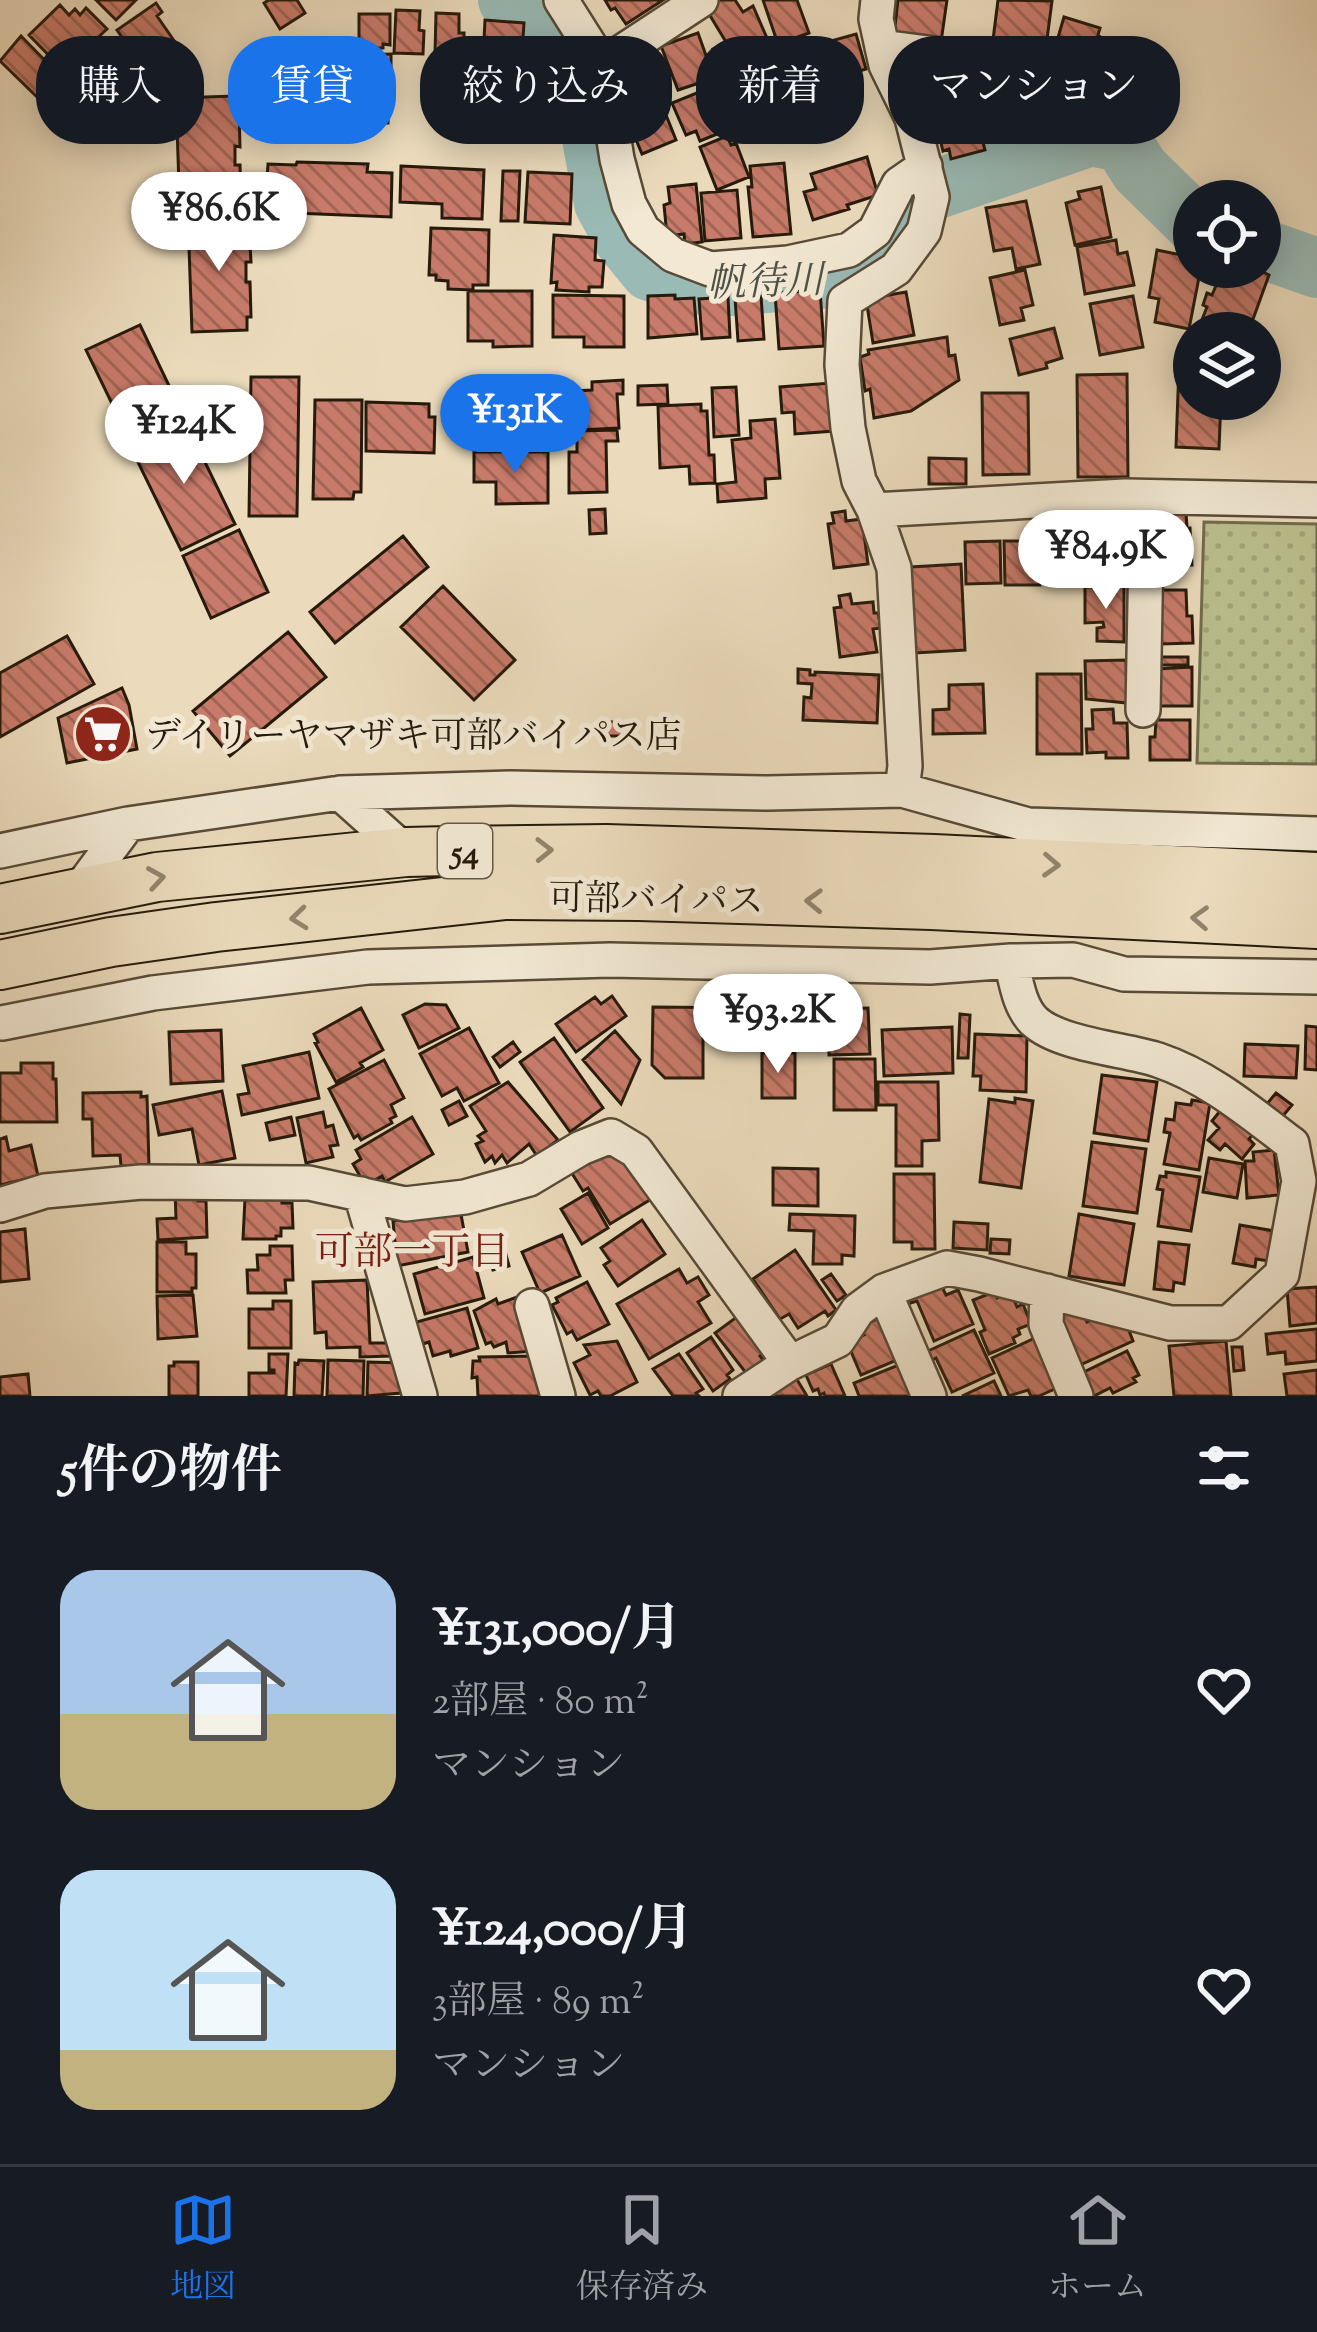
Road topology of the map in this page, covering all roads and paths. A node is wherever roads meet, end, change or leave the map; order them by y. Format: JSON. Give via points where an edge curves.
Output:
{"nodes":[{"id":1,"x":561,"y":0,"type":"edge"},
{"id":2,"x":700,"y":0,"type":"edge"},
{"id":3,"x":878,"y":0,"type":"edge"},
{"id":4,"x":584,"y":36,"type":"edge"},
{"id":5,"x":646,"y":36,"type":"edge"},
{"id":6,"x":882,"y":47,"type":"junction"},
{"id":7,"x":888,"y":48,"type":"edge"},
{"id":8,"x":615,"y":144,"type":"edge"},
{"id":9,"x":925,"y":166,"type":"junction"},
{"id":10,"x":1147,"y":497,"type":"junction"},
{"id":11,"x":1317,"y":500,"type":"edge"},
{"id":12,"x":874,"y":510,"type":"junction"},
{"id":13,"x":1143,"y":710,"type":"dead end"},
{"id":14,"x":902,"y":790,"type":"junction"},
{"id":15,"x":340,"y":793,"type":"junction"},
{"id":16,"x":128,"y":824,"type":"junction"},
{"id":17,"x":1317,"y":834,"type":"edge"},
{"id":18,"x":0,"y":851,"type":"edge"},
{"id":19,"x":406,"y":852,"type":"junction"},
{"id":20,"x":1317,"y":877,"type":"edge"},
{"id":21,"x":932,"y":882,"type":"junction"},
{"id":22,"x":77,"y":893,"type":"junction"},
{"id":23,"x":400,"y":907,"type":"junction"},
{"id":24,"x":0,"y":909,"type":"edge"},
{"id":25,"x":1317,"y":924,"type":"edge"},
{"id":26,"x":215,"y":927,"type":"junction"},
{"id":27,"x":1011,"y":961,"type":"junction"},
{"id":28,"x":0,"y":965,"type":"edge"},
{"id":29,"x":368,"y":967,"type":"junction"},
{"id":30,"x":279,"y":976,"type":"junction"},
{"id":31,"x":1317,"y":977,"type":"edge"},
{"id":32,"x":2,"y":1023,"type":"edge"},
{"id":33,"x":361,"y":1194,"type":"junction"},
{"id":34,"x":0,"y":1205,"type":"edge"},
{"id":35,"x":884,"y":1291,"type":"junction"},
{"id":36,"x":1047,"y":1291,"type":"junction"},
{"id":37,"x":532,"y":1306,"type":"dead end"},
{"id":38,"x":790,"y":1363,"type":"junction"},
{"id":39,"x":420,"y":1396,"type":"edge"},
{"id":40,"x":558,"y":1396,"type":"edge"},
{"id":41,"x":740,"y":1396,"type":"edge"},
{"id":42,"x":929,"y":1396,"type":"edge"},
{"id":43,"x":1076,"y":1396,"type":"edge"}],
"edges":[{"from":1,"to":4,"type":"street"},
{"from":2,"to":5,"type":"street"},
{"from":3,"to":6,"type":"street"},
{"from":6,"to":7,"type":"street"},
{"from":6,"to":9,"type":"street"},
{"from":8,"to":9,"type":"street","via":[[643,230],[673,256],[710,269],[848,250],[875,231],[899,184]]},
{"from":9,"to":12,"type":"street","via":[[932,197],[925,231],[896,269],[844,301],[848,428]]},
{"from":10,"to":11,"type":"street"},
{"from":10,"to":12,"type":"street"},
{"from":10,"to":13,"type":"street"},
{"from":12,"to":14,"type":"street","via":[[894,568]]},
{"from":14,"to":15,"type":"street"},
{"from":14,"to":17,"type":"street","via":[[1028,825]]},
{"from":15,"to":16,"type":"street"},
{"from":15,"to":19,"type":"street"},
{"from":16,"to":18,"type":"street"},
{"from":16,"to":22,"type":"street"},
{"from":19,"to":21,"type":"highway","name":"可部バイパス","number":"54","one_way":true,"via":[[606,849]]},
{"from":22,"to":19,"type":"highway","name":"可部バイパス","number":"54","one_way":true},
{"from":21,"to":20,"type":"highway","name":"可部バイパス","number":"54","one_way":true},
{"from":21,"to":23,"type":"highway","name":"可部バイパス","number":"54","one_way":true,"via":[[506,895]]},
{"from":25,"to":21,"type":"highway","name":"可部バイパス","number":"54","one_way":true},
{"from":22,"to":24,"type":"highway","name":"可部バイパス","number":"54"},
{"from":23,"to":26,"type":"highway","name":"可部バイパス","number":"54","one_way":true},
{"from":23,"to":29,"type":"street"},
{"from":26,"to":28,"type":"highway","name":"可部バイパス","number":"54"},
{"from":26,"to":30,"type":"street"},
{"from":27,"to":29,"type":"street"},
{"from":27,"to":31,"type":"street","via":[[1073,960],[1124,974]]},
{"from":27,"to":36,"type":"street","via":[[1035,1022],[1066,1038],[1161,1061],[1220,1090],[1292,1144],[1299,1181],[1282,1274],[1229,1323],[1170,1323]]},
{"from":29,"to":30,"type":"street"},
{"from":30,"to":32,"type":"street"},
{"from":33,"to":34,"type":"street","via":[[309,1183],[142,1182],[45,1191]]},
{"from":33,"to":38,"type":"street","via":[[405,1204],[465,1197],[529,1179],[611,1136],[636,1151]]},
{"from":33,"to":39,"type":"street"},
{"from":35,"to":36,"type":"street","via":[[947,1268]]},
{"from":35,"to":38,"type":"street","via":[[838,1340]]},
{"from":35,"to":42,"type":"street"},
{"from":36,"to":43,"type":"street","via":[[1046,1324]]},
{"from":37,"to":40,"type":"street"},
{"from":38,"to":41,"type":"street"}]}
